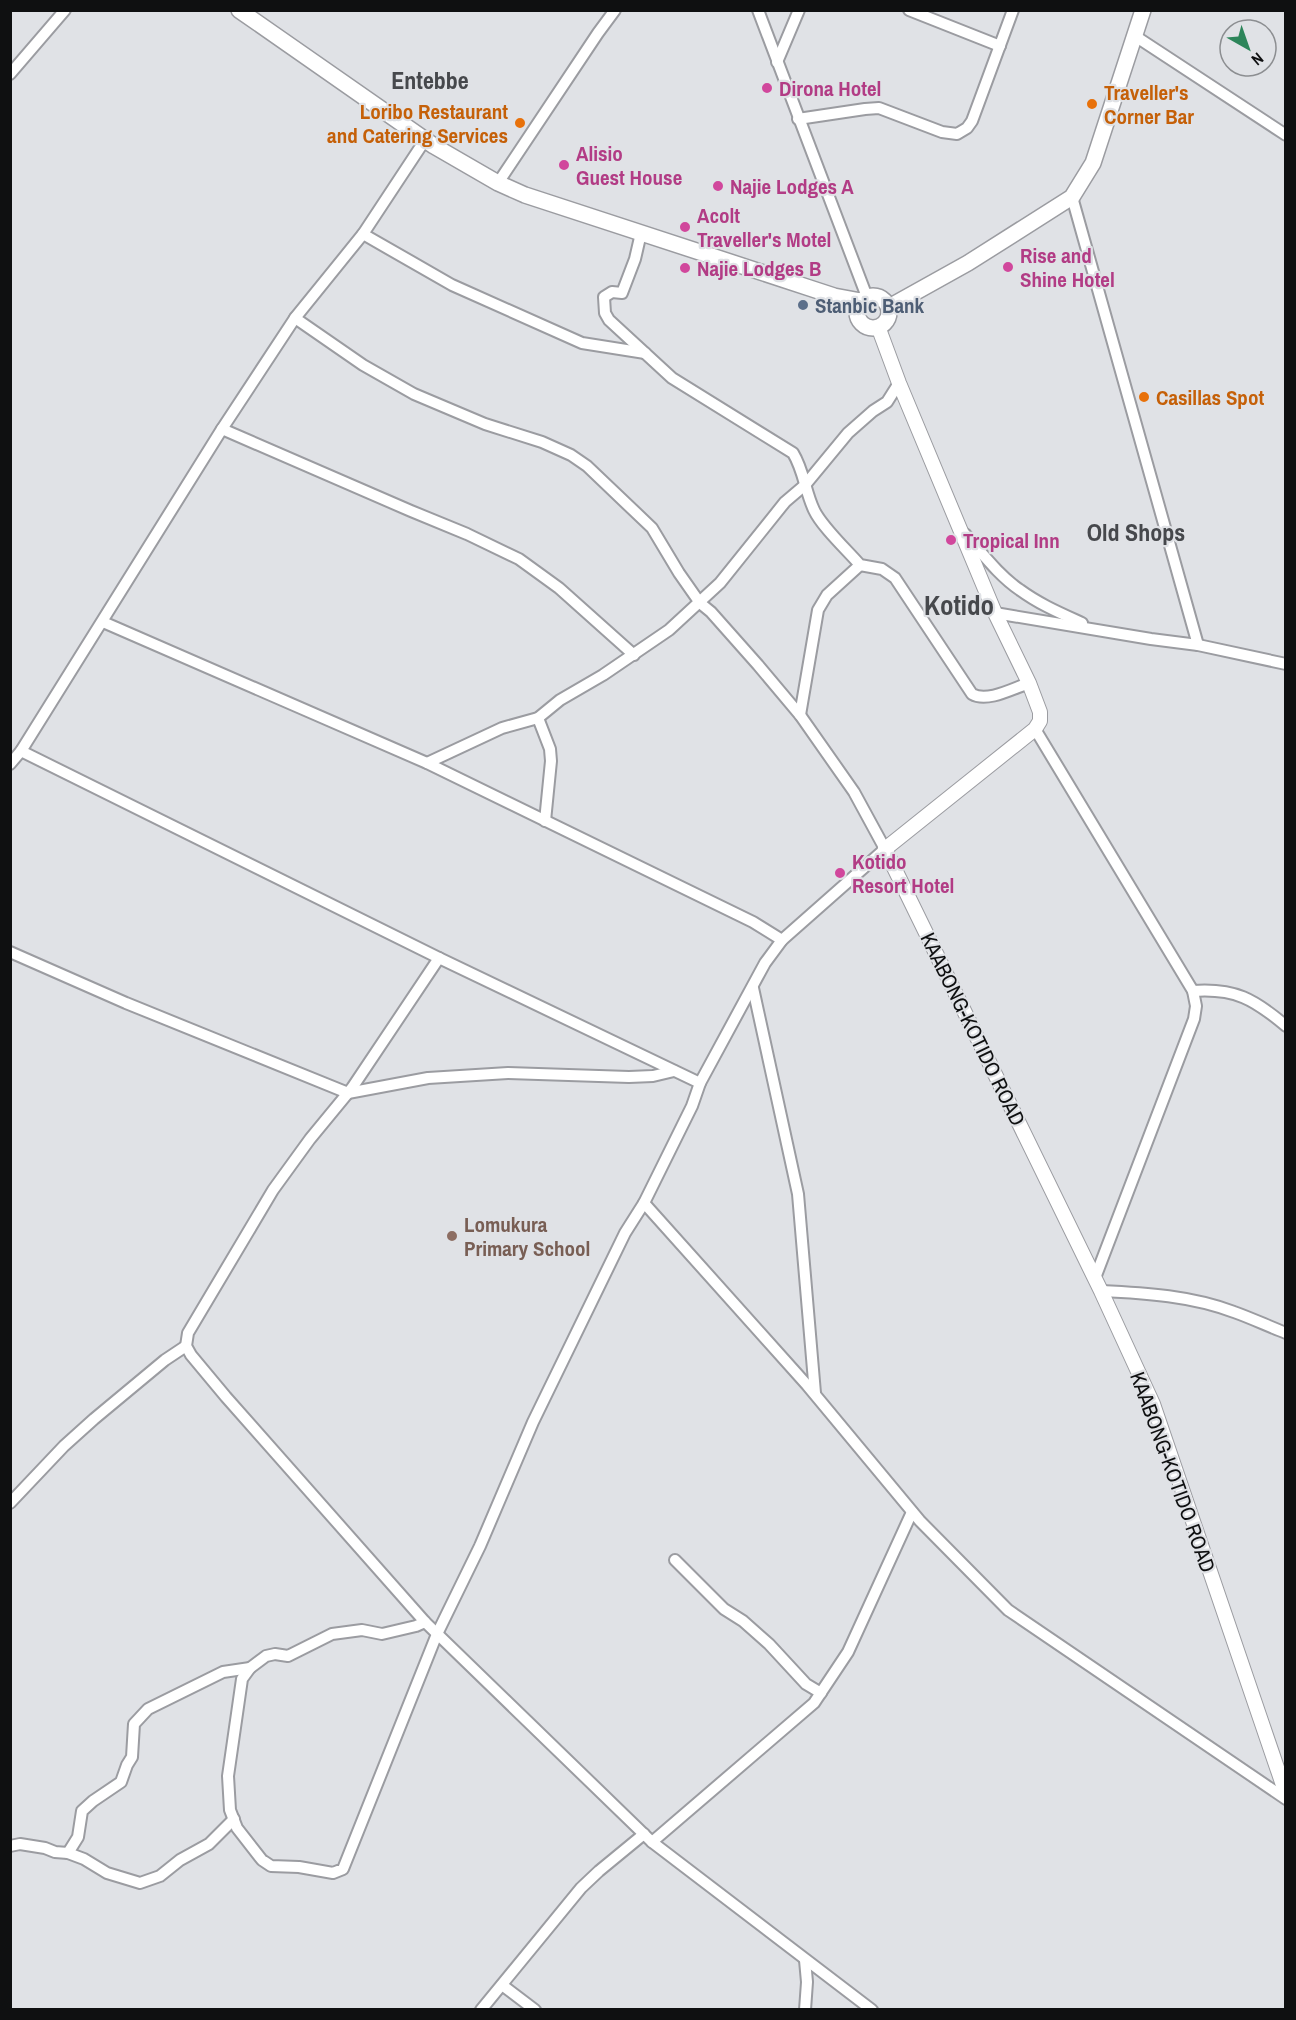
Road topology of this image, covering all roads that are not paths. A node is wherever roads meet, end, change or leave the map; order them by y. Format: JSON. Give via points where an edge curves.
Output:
{"nodes":[{"id":1,"x":64,"y":10,"type":"edge"},
{"id":2,"x":239,"y":10,"type":"edge"},
{"id":3,"x":615,"y":10,"type":"edge"},
{"id":4,"x":758,"y":10,"type":"edge"},
{"id":5,"x":799,"y":10,"type":"edge"},
{"id":6,"x":909,"y":10,"type":"edge"},
{"id":7,"x":1013,"y":10,"type":"edge"},
{"id":8,"x":1143,"y":10,"type":"edge"},
{"id":9,"x":1135,"y":36,"type":"junction"},
{"id":10,"x":1000,"y":46,"type":"junction"},
{"id":11,"x":777,"y":62,"type":"junction"},
{"id":12,"x":10,"y":74,"type":"edge"},
{"id":13,"x":798,"y":119,"type":"junction"},
{"id":14,"x":1286,"y":135,"type":"edge"},
{"id":15,"x":425,"y":141,"type":"junction"},
{"id":16,"x":498,"y":183,"type":"junction"},
{"id":17,"x":1071,"y":197,"type":"junction"},
{"id":18,"x":641,"y":233,"type":"junction"},
{"id":19,"x":363,"y":234,"type":"junction"},
{"id":20,"x":862,"y":304,"type":"junction"},
{"id":21,"x":889,"y":308,"type":"junction"},
{"id":22,"x":295,"y":318,"type":"junction"},
{"id":23,"x":879,"y":329,"type":"junction"},
{"id":24,"x":645,"y":353,"type":"junction"},
{"id":25,"x":899,"y":383,"type":"junction"},
{"id":26,"x":222,"y":429,"type":"junction"},
{"id":27,"x":805,"y":485,"type":"junction"},
{"id":28,"x":960,"y":528,"type":"junction"},
{"id":29,"x":860,"y":565,"type":"junction"},
{"id":30,"x":700,"y":603,"type":"junction"},
{"id":31,"x":995,"y":613,"type":"junction"},
{"id":32,"x":103,"y":622,"type":"junction"},
{"id":33,"x":1093,"y":628,"type":"junction"},
{"id":34,"x":1198,"y":645,"type":"junction"},
{"id":35,"x":634,"y":655,"type":"junction"},
{"id":36,"x":1286,"y":664,"type":"edge"},
{"id":37,"x":1029,"y":683,"type":"junction"},
{"id":38,"x":800,"y":715,"type":"junction"},
{"id":39,"x":538,"y":718,"type":"junction"},
{"id":40,"x":1035,"y":729,"type":"junction"},
{"id":41,"x":21,"y":751,"type":"junction"},
{"id":42,"x":427,"y":762,"type":"junction"},
{"id":43,"x":10,"y":764,"type":"edge"},
{"id":44,"x":545,"y":821,"type":"junction"},
{"id":45,"x":885,"y":849,"type":"junction"},
{"id":46,"x":782,"y":940,"type":"junction"},
{"id":47,"x":10,"y":952,"type":"edge"},
{"id":48,"x":439,"y":958,"type":"junction"},
{"id":49,"x":753,"y":988,"type":"junction"},
{"id":50,"x":1193,"y":991,"type":"junction"},
{"id":51,"x":1286,"y":1026,"type":"edge"},
{"id":52,"x":674,"y":1071,"type":"junction"},
{"id":53,"x":700,"y":1083,"type":"junction"},
{"id":54,"x":348,"y":1093,"type":"junction"},
{"id":55,"x":644,"y":1203,"type":"junction"},
{"id":56,"x":1095,"y":1278,"type":"junction"},
{"id":57,"x":1101,"y":1291,"type":"junction"},
{"id":58,"x":1286,"y":1333,"type":"edge"},
{"id":59,"x":186,"y":1346,"type":"junction"},
{"id":60,"x":815,"y":1394,"type":"junction"},
{"id":61,"x":10,"y":1503,"type":"edge"},
{"id":62,"x":912,"y":1512,"type":"junction"},
{"id":63,"x":675,"y":1560,"type":"dead end"},
{"id":64,"x":425,"y":1622,"type":"junction"},
{"id":65,"x":437,"y":1634,"type":"junction"},
{"id":66,"x":250,"y":1668,"type":"junction"},
{"id":67,"x":821,"y":1693,"type":"junction"},
{"id":68,"x":1286,"y":1794,"type":"edge"},
{"id":69,"x":1286,"y":1799,"type":"edge"},
{"id":70,"x":234,"y":1819,"type":"junction"},
{"id":71,"x":648,"y":1838,"type":"junction"},
{"id":72,"x":10,"y":1846,"type":"edge"},
{"id":73,"x":68,"y":1853,"type":"junction"},
{"id":74,"x":805,"y":1960,"type":"junction"},
{"id":75,"x":502,"y":1984,"type":"junction"},
{"id":76,"x":482,"y":2010,"type":"edge"},
{"id":77,"x":536,"y":2010,"type":"edge"},
{"id":78,"x":806,"y":2010,"type":"edge"},
{"id":79,"x":872,"y":2010,"type":"edge"}],
"edges":[{"from":1,"to":12,"type":"street"},
{"from":2,"to":15,"type":"main road"},
{"from":3,"to":16,"type":"street"},
{"from":4,"to":11,"type":"street"},
{"from":5,"to":11,"type":"street"},
{"from":6,"to":10,"type":"street"},
{"from":7,"to":10,"type":"street"},
{"from":8,"to":9,"type":"main road"},
{"from":9,"to":14,"type":"street"},
{"from":9,"to":17,"type":"main road","via":[[1093,163]]},
{"from":10,"to":13,"type":"street","via":[[972,122],[957,134],[879,108]]},
{"from":11,"to":13,"type":"street"},
{"from":13,"to":20,"type":"street"},
{"from":15,"to":16,"type":"main road"},
{"from":15,"to":19,"type":"street"},
{"from":16,"to":18,"type":"main road"},
{"from":17,"to":21,"type":"main road"},
{"from":17,"to":34,"type":"street"},
{"from":18,"to":20,"type":"main road"},
{"from":18,"to":24,"type":"street","via":[[622,293],[612,292],[604,297],[609,320]]},
{"from":19,"to":22,"type":"street"},
{"from":19,"to":24,"type":"street","via":[[452,285],[582,343]]},
{"from":20,"to":21,"type":"main road","via":[[874,296]]},
{"from":20,"to":23,"type":"main road","via":[[859,321]]},
{"from":21,"to":23,"type":"main road"},
{"from":22,"to":26,"type":"street"},
{"from":22,"to":30,"type":"street","via":[[363,365],[414,394],[542,442],[587,466],[652,528]]},
{"from":23,"to":25,"type":"street"},
{"from":24,"to":27,"type":"street","via":[[672,378],[793,453],[802,467]]},
{"from":25,"to":27,"type":"street","via":[[887,402],[848,433]]},
{"from":25,"to":28,"type":"street"},
{"from":26,"to":32,"type":"street"},
{"from":26,"to":35,"type":"street","via":[[519,560],[559,588]]},
{"from":27,"to":29,"type":"street","via":[[815,513]]},
{"from":27,"to":30,"type":"street","via":[[785,502]]},
{"from":28,"to":31,"type":"street"},
{"from":28,"to":33,"type":"street","via":[[1018,589],[1044,606]]},
{"from":29,"to":37,"type":"street","via":[[882,569],[895,578],[975,696],[986,697]]},
{"from":29,"to":38,"type":"street","via":[[827,595],[818,610]]},
{"from":30,"to":35,"type":"street"},
{"from":30,"to":38,"type":"street"},
{"from":31,"to":33,"type":"street"},
{"from":31,"to":37,"type":"street"},
{"from":32,"to":41,"type":"street"},
{"from":32,"to":42,"type":"street"},
{"from":33,"to":34,"type":"street"},
{"from":34,"to":36,"type":"street"},
{"from":35,"to":39,"type":"street","via":[[567,695]]},
{"from":37,"to":40,"type":"street","via":[[1040,712]]},
{"from":38,"to":45,"type":"street","via":[[854,792]]},
{"from":39,"to":42,"type":"street","via":[[502,728]]},
{"from":39,"to":44,"type":"street","via":[[551,761]]},
{"from":40,"to":45,"type":"street"},
{"from":40,"to":50,"type":"street"},
{"from":41,"to":43,"type":"street"},
{"from":41,"to":48,"type":"street"},
{"from":42,"to":44,"type":"street"},
{"from":44,"to":46,"type":"street","via":[[753,922]]},
{"from":45,"to":46,"type":"street"},
{"from":45,"to":56,"type":"street","name":"KAABONG-KOTIDO ROAD"},
{"from":46,"to":49,"type":"street"},
{"from":47,"to":54,"type":"street"},
{"from":48,"to":52,"type":"street"},
{"from":48,"to":54,"type":"street"},
{"from":49,"to":53,"type":"street"},
{"from":49,"to":60,"type":"street","via":[[798,1194]]},
{"from":50,"to":51,"type":"street","via":[[1216,989],[1243,996]]},
{"from":50,"to":56,"type":"street","via":[[1194,1019]]},
{"from":52,"to":53,"type":"street"},
{"from":52,"to":54,"type":"street","via":[[629,1077],[508,1073],[428,1078]]},
{"from":53,"to":55,"type":"street"},
{"from":54,"to":59,"type":"street","via":[[273,1190],[188,1333]]},
{"from":55,"to":60,"type":"street"},
{"from":55,"to":65,"type":"street","via":[[571,1340]]},
{"from":56,"to":57,"type":"street","name":"KAABONG-KOTIDO ROAD"},
{"from":57,"to":58,"type":"street","via":[[1200,1302]]},
{"from":57,"to":68,"type":"street","name":"KAABONG-KOTIDO ROAD","via":[[1153,1404]]},
{"from":59,"to":61,"type":"street","via":[[94,1419]]},
{"from":59,"to":64,"type":"street","via":[[226,1397]]},
{"from":60,"to":62,"type":"street"},
{"from":62,"to":67,"type":"street","via":[[848,1652]]},
{"from":62,"to":69,"type":"street","via":[[1008,1610]]},
{"from":63,"to":67,"type":"street","via":[[724,1609],[770,1644],[806,1684]]},
{"from":64,"to":65,"type":"street"},
{"from":64,"to":66,"type":"street","via":[[382,1634],[362,1630],[332,1634],[288,1656],[266,1656]]},
{"from":65,"to":70,"type":"street","via":[[343,1869],[333,1873],[267,1864],[253,1850]]},
{"from":65,"to":71,"type":"street"},
{"from":66,"to":70,"type":"street","via":[[240,1687],[229,1761],[230,1810]]},
{"from":66,"to":73,"type":"street","via":[[223,1672],[141,1715],[134,1724],[132,1757],[121,1782],[81,1811],[78,1837]]},
{"from":67,"to":71,"type":"street","via":[[814,1704]]},
{"from":70,"to":73,"type":"street","via":[[208,1844],[147,1882],[134,1883]]},
{"from":71,"to":74,"type":"street"},
{"from":71,"to":75,"type":"street","via":[[581,1888]]},
{"from":72,"to":73,"type":"street","via":[[20,1844]]},
{"from":74,"to":78,"type":"street"},
{"from":74,"to":79,"type":"street"},
{"from":75,"to":76,"type":"street"},
{"from":75,"to":77,"type":"street"}]}
